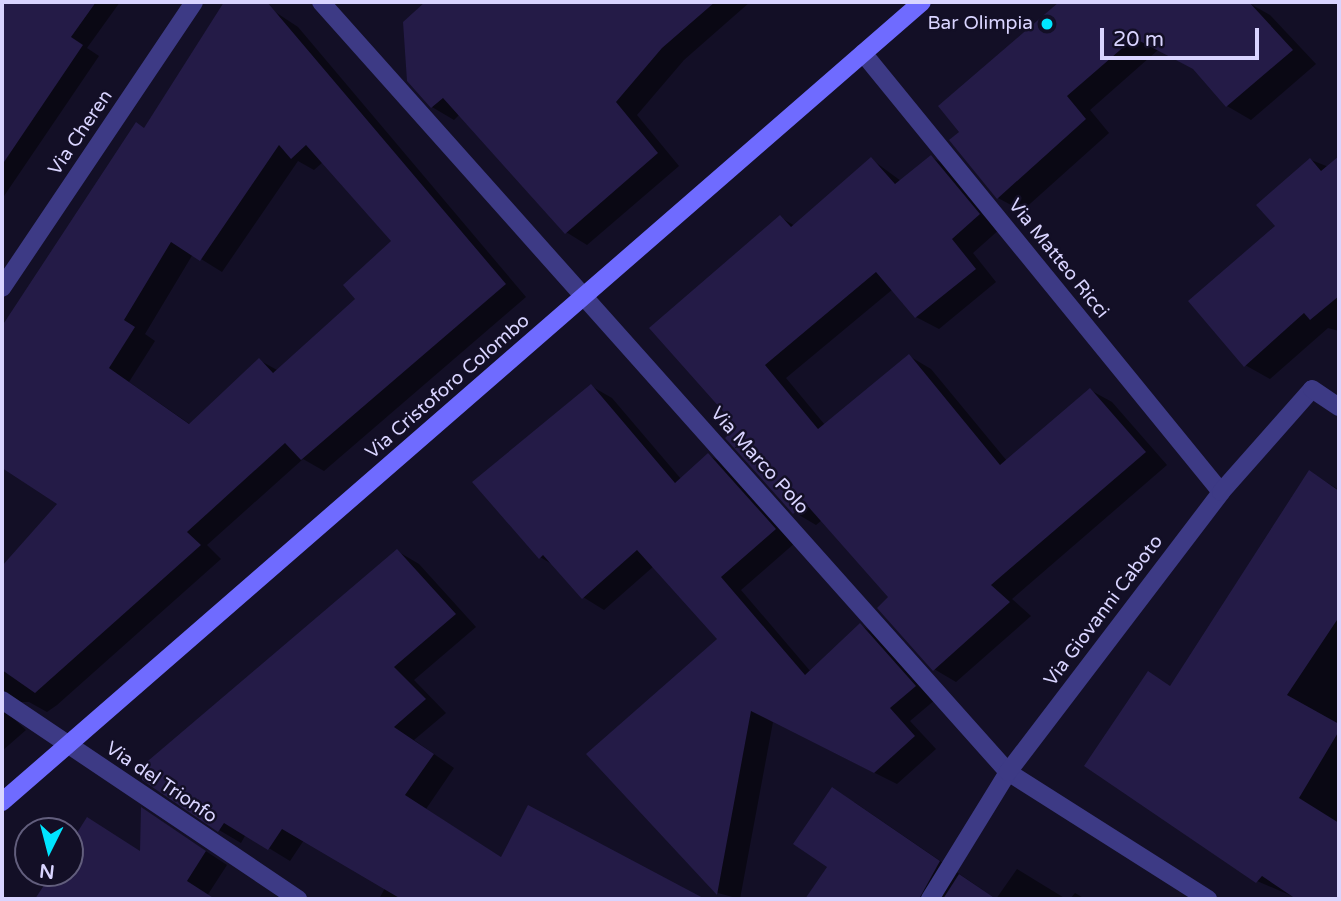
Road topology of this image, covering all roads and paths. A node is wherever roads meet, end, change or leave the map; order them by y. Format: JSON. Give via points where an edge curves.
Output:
{"nodes":[{"id":1,"x":194,"y":2,"type":"edge"},
{"id":2,"x":321,"y":2,"type":"edge"},
{"id":3,"x":922,"y":2,"type":"edge"},
{"id":4,"x":863,"y":53,"type":"junction"},
{"id":5,"x":2,"y":288,"type":"edge"},
{"id":6,"x":584,"y":296,"type":"junction"},
{"id":7,"x":1339,"y":407,"type":"edge"},
{"id":8,"x":1221,"y":492,"type":"junction"},
{"id":9,"x":2,"y":701,"type":"edge"},
{"id":10,"x":67,"y":746,"type":"junction"},
{"id":11,"x":1008,"y":772,"type":"junction"},
{"id":12,"x":2,"y":802,"type":"edge"},
{"id":13,"x":298,"y":899,"type":"edge"},
{"id":14,"x":930,"y":899,"type":"edge"},
{"id":15,"x":1208,"y":899,"type":"edge"}],
"edges":[{"from":1,"to":5,"type":"street","name":"Via Cheren"},
{"from":2,"to":6,"type":"street","name":"Via Marco Polo"},
{"from":3,"to":4,"type":"street","name":"Via Cristoforo Colombo"},
{"from":4,"to":6,"type":"street","name":"Via Cristoforo Colombo"},
{"from":4,"to":8,"type":"street","name":"Via Matteo Ricci"},
{"from":6,"to":10,"type":"street","name":"Via Cristoforo Colombo"},
{"from":6,"to":11,"type":"street","name":"Via Marco Polo"},
{"from":7,"to":8,"type":"street","name":"Via Giovanni Caboto","via":[[1312,389]]},
{"from":8,"to":11,"type":"street","name":"Via Giovanni Caboto"},
{"from":9,"to":10,"type":"street","name":"Via del Trionfo"},
{"from":10,"to":12,"type":"street","name":"Via Cristoforo Colombo"},
{"from":10,"to":13,"type":"street","name":"Via del Trionfo"},
{"from":11,"to":14,"type":"street","name":"Via Giovanni Caboto"},
{"from":11,"to":15,"type":"street","name":"Via Marco Polo"}]}
